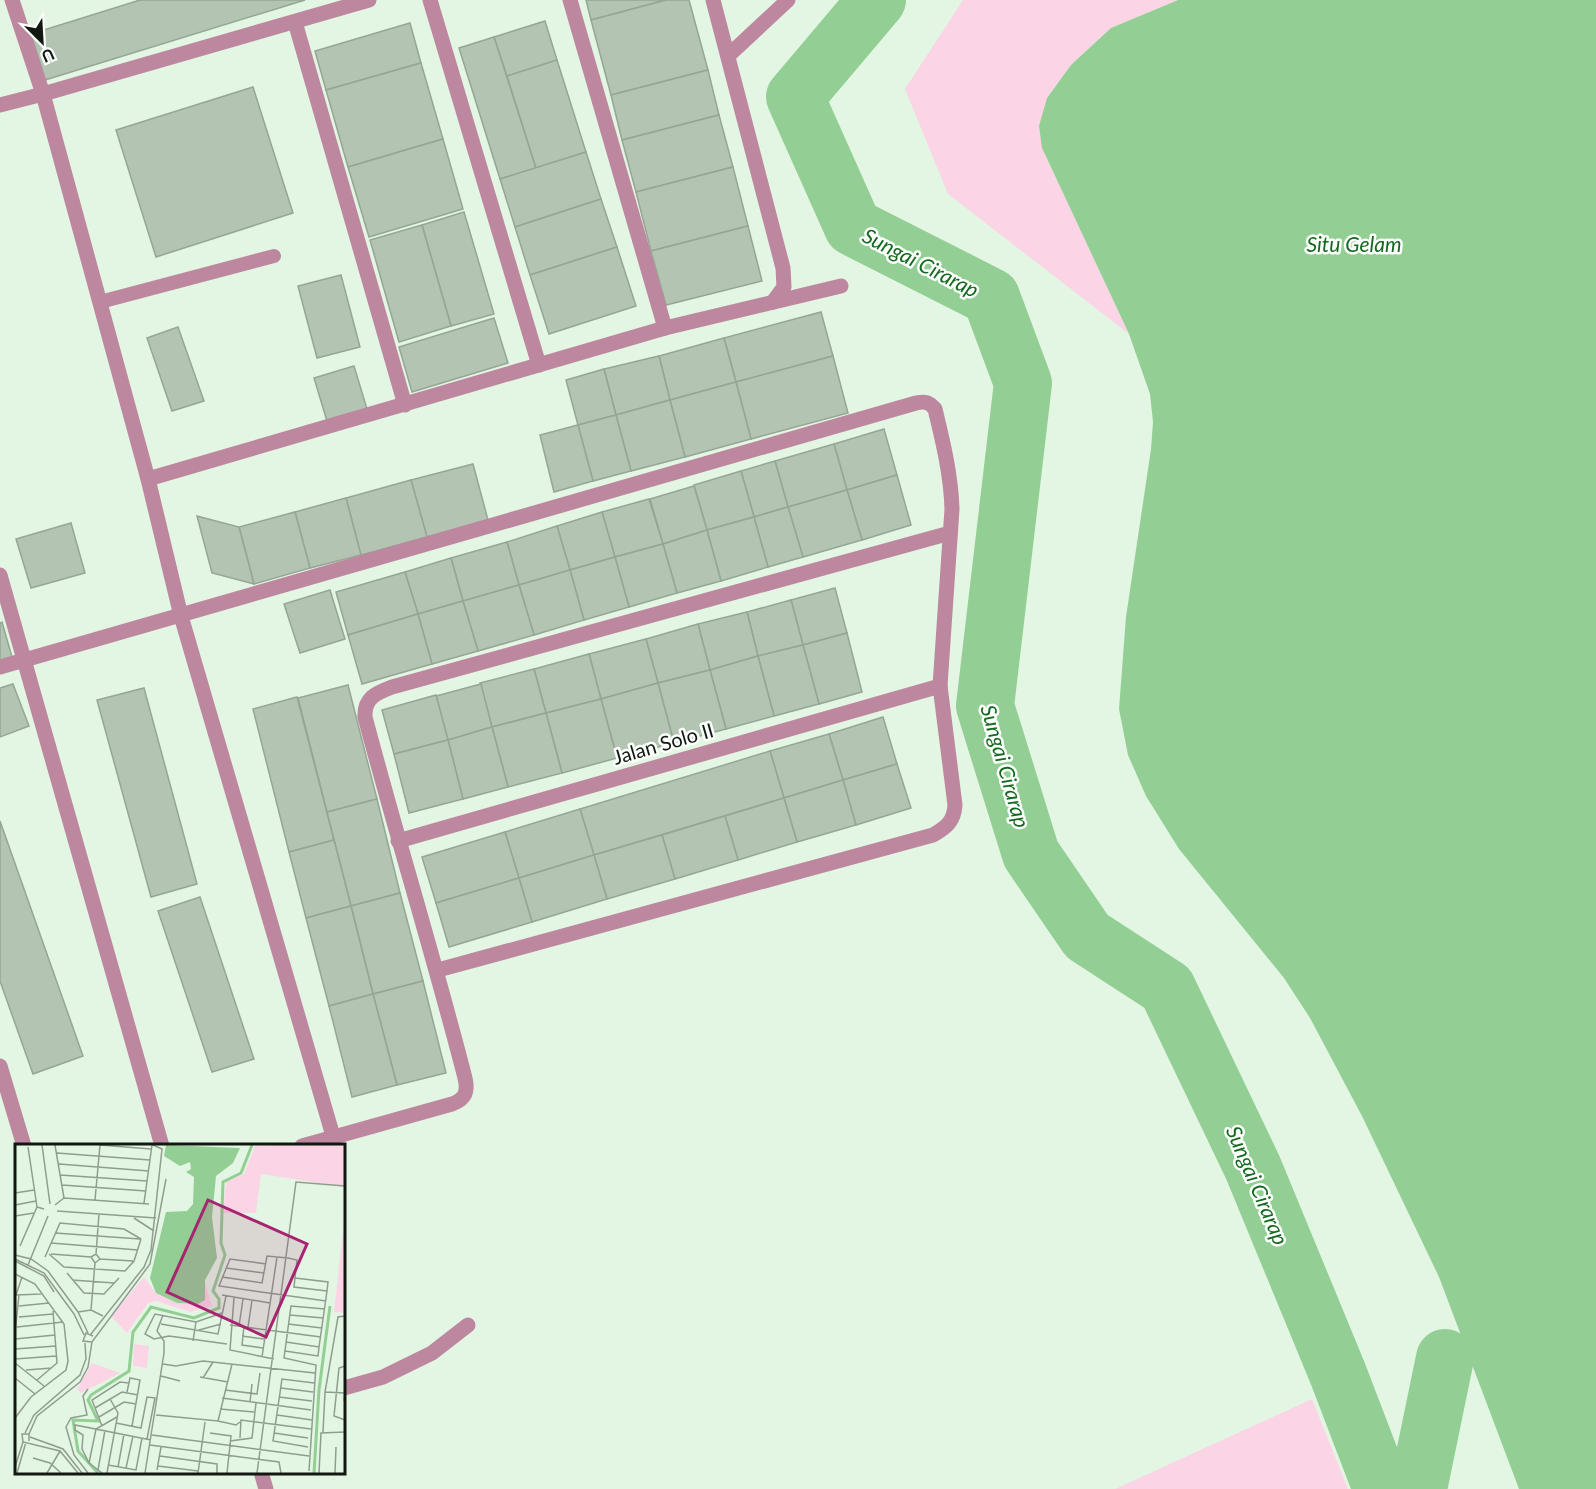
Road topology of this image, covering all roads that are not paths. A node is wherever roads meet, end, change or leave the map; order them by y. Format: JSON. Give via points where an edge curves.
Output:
{"nodes":[{"id":1,"x":12,"y":0,"type":"edge"},
{"id":2,"x":430,"y":0,"type":"edge"},
{"id":3,"x":570,"y":0,"type":"edge"},
{"id":4,"x":713,"y":0,"type":"edge"},
{"id":5,"x":788,"y":0,"type":"edge"},
{"id":6,"x":364,"y":1,"type":"edge"},
{"id":7,"x":295,"y":22,"type":"junction"},
{"id":8,"x":729,"y":55,"type":"junction"},
{"id":9,"x":44,"y":94,"type":"junction"},
{"id":10,"x":0,"y":105,"type":"edge"},
{"id":11,"x":274,"y":256,"type":"dead end"},
{"id":12,"x":841,"y":286,"type":"dead end"},
{"id":13,"x":100,"y":302,"type":"junction"},
{"id":14,"x":773,"y":302,"type":"junction"},
{"id":15,"x":665,"y":328,"type":"junction"},
{"id":16,"x":539,"y":365,"type":"junction"},
{"id":17,"x":405,"y":405,"type":"junction"},
{"id":18,"x":148,"y":479,"type":"junction"},
{"id":19,"x":950,"y":533,"type":"junction"},
{"id":20,"x":0,"y":575,"type":"edge"},
{"id":21,"x":181,"y":616,"type":"junction"},
{"id":22,"x":24,"y":660,"type":"junction"},
{"id":23,"x":0,"y":667,"type":"edge"},
{"id":24,"x":940,"y":686,"type":"junction"},
{"id":25,"x":398,"y":841,"type":"junction"},
{"id":26,"x":438,"y":970,"type":"junction"},
{"id":27,"x":0,"y":1066,"type":"edge"},
{"id":28,"x":333,"y":1136,"type":"junction"},
{"id":29,"x":23,"y":1144,"type":"edge"},
{"id":30,"x":161,"y":1144,"type":"edge"},
{"id":31,"x":309,"y":1144,"type":"edge"},
{"id":32,"x":468,"y":1325,"type":"dead end"},
{"id":33,"x":345,"y":1388,"type":"edge"},
{"id":34,"x":261,"y":1474,"type":"edge"},
{"id":35,"x":267,"y":1489,"type":"edge"}],
"edges":[{"from":1,"to":9,"type":"street"},
{"from":2,"to":16,"type":"street"},
{"from":3,"to":15,"type":"street"},
{"from":4,"to":8,"type":"street"},
{"from":5,"to":8,"type":"street"},
{"from":6,"to":7,"type":"street"},
{"from":7,"to":9,"type":"street"},
{"from":7,"to":17,"type":"street"},
{"from":8,"to":14,"type":"street","via":[[783,268],[784,287]]},
{"from":9,"to":10,"type":"street"},
{"from":9,"to":13,"type":"street"},
{"from":11,"to":13,"type":"lane"},
{"from":12,"to":14,"type":"street"},
{"from":13,"to":18,"type":"street"},
{"from":14,"to":15,"type":"street"},
{"from":15,"to":16,"type":"street"},
{"from":16,"to":17,"type":"street"},
{"from":17,"to":18,"type":"street"},
{"from":18,"to":21,"type":"street"},
{"from":19,"to":21,"type":"street","via":[[951,488],[946,455],[935,409],[921,402]]},
{"from":19,"to":24,"type":"street"},
{"from":19,"to":25,"type":"street","via":[[380,691],[367,703],[365,717]]},
{"from":20,"to":22,"type":"street"},
{"from":21,"to":22,"type":"street"},
{"from":21,"to":28,"type":"street"},
{"from":22,"to":23,"type":"street"},
{"from":22,"to":30,"type":"street"},
{"from":24,"to":25,"type":"street","name":"Jalan Solo II"},
{"from":24,"to":26,"type":"street","via":[[955,815],[950,824],[933,835]]},
{"from":25,"to":26,"type":"street"},
{"from":26,"to":28,"type":"street","via":[[465,1077],[463,1098]]},
{"from":27,"to":29,"type":"street"},
{"from":28,"to":31,"type":"street"},
{"from":32,"to":33,"type":"street","via":[[432,1353],[383,1377]]},
{"from":34,"to":35,"type":"street"}]}
